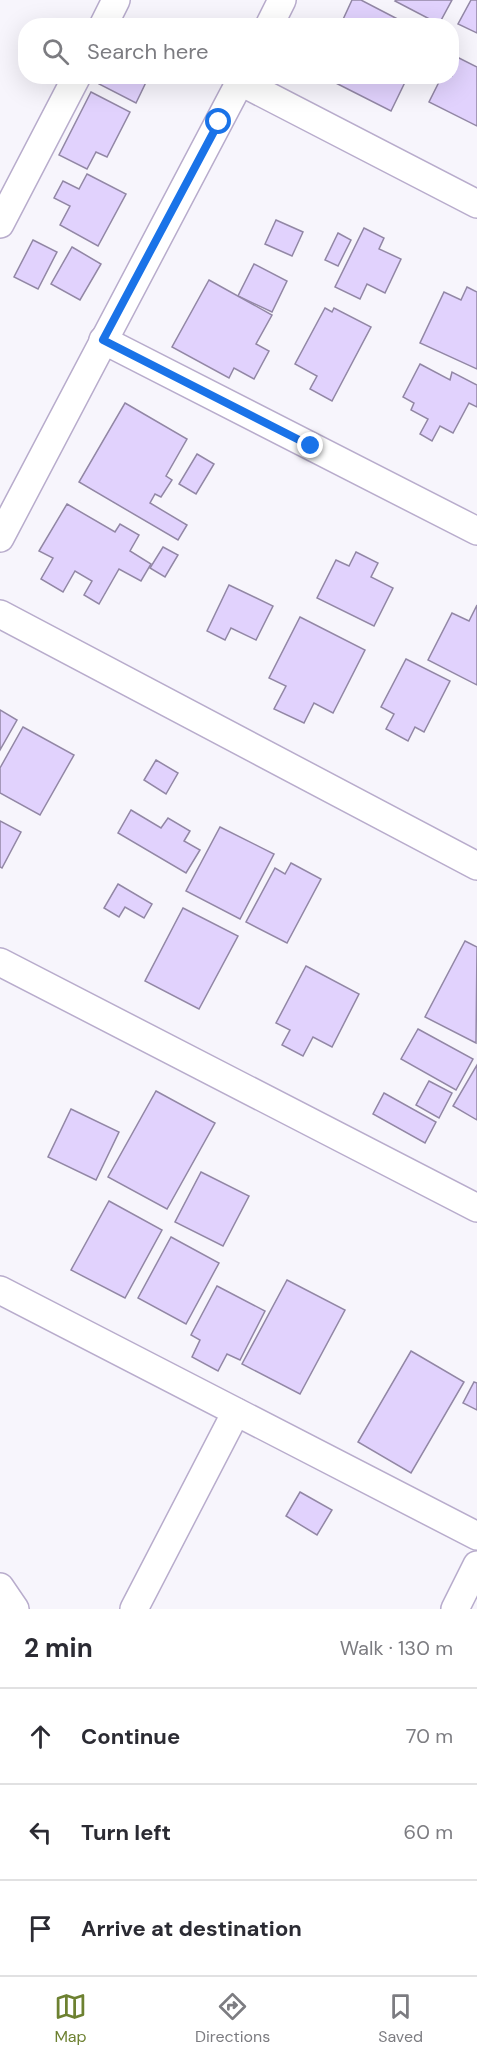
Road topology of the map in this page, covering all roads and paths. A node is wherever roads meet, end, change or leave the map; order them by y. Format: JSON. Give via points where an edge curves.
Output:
{"nodes":[{"id":1,"x":116,"y":0,"type":"edge"},
{"id":2,"x":282,"y":0,"type":"edge"},
{"id":3,"x":107,"y":18,"type":"edge"},
{"id":4,"x":273,"y":18,"type":"edge"},
{"id":5,"x":73,"y":84,"type":"edge"},
{"id":6,"x":239,"y":84,"type":"edge"},
{"id":7,"x":251,"y":84,"type":"edge"},
{"id":8,"x":477,"y":204,"type":"edge"},
{"id":9,"x":0,"y":224,"type":"edge"},
{"id":10,"x":103,"y":340,"type":"junction"},
{"id":11,"x":477,"y":531,"type":"edge"},
{"id":12,"x":0,"y":538,"type":"edge"},
{"id":13,"x":0,"y":614,"type":"edge"},
{"id":14,"x":477,"y":866,"type":"edge"},
{"id":15,"x":0,"y":962,"type":"edge"},
{"id":16,"x":477,"y":1208,"type":"edge"},
{"id":17,"x":0,"y":1290,"type":"edge"},
{"id":18,"x":236,"y":1412,"type":"junction"},
{"id":19,"x":477,"y":1536,"type":"edge"},
{"id":20,"x":477,"y":1565,"type":"edge"},
{"id":21,"x":0,"y":1587,"type":"edge"},
{"id":22,"x":15,"y":1609,"type":"edge"},
{"id":23,"x":134,"y":1609,"type":"edge"},
{"id":24,"x":455,"y":1609,"type":"edge"}],
"edges":[{"from":1,"to":3,"type":"street"},
{"from":2,"to":4,"type":"street"},
{"from":5,"to":9,"type":"street"},
{"from":6,"to":10,"type":"street"},
{"from":7,"to":8,"type":"street"},
{"from":10,"to":11,"type":"street"},
{"from":10,"to":12,"type":"street"},
{"from":13,"to":14,"type":"street"},
{"from":15,"to":16,"type":"street"},
{"from":17,"to":18,"type":"street"},
{"from":18,"to":19,"type":"street"},
{"from":18,"to":23,"type":"street"},
{"from":20,"to":24,"type":"street"},
{"from":21,"to":22,"type":"street"}]}
